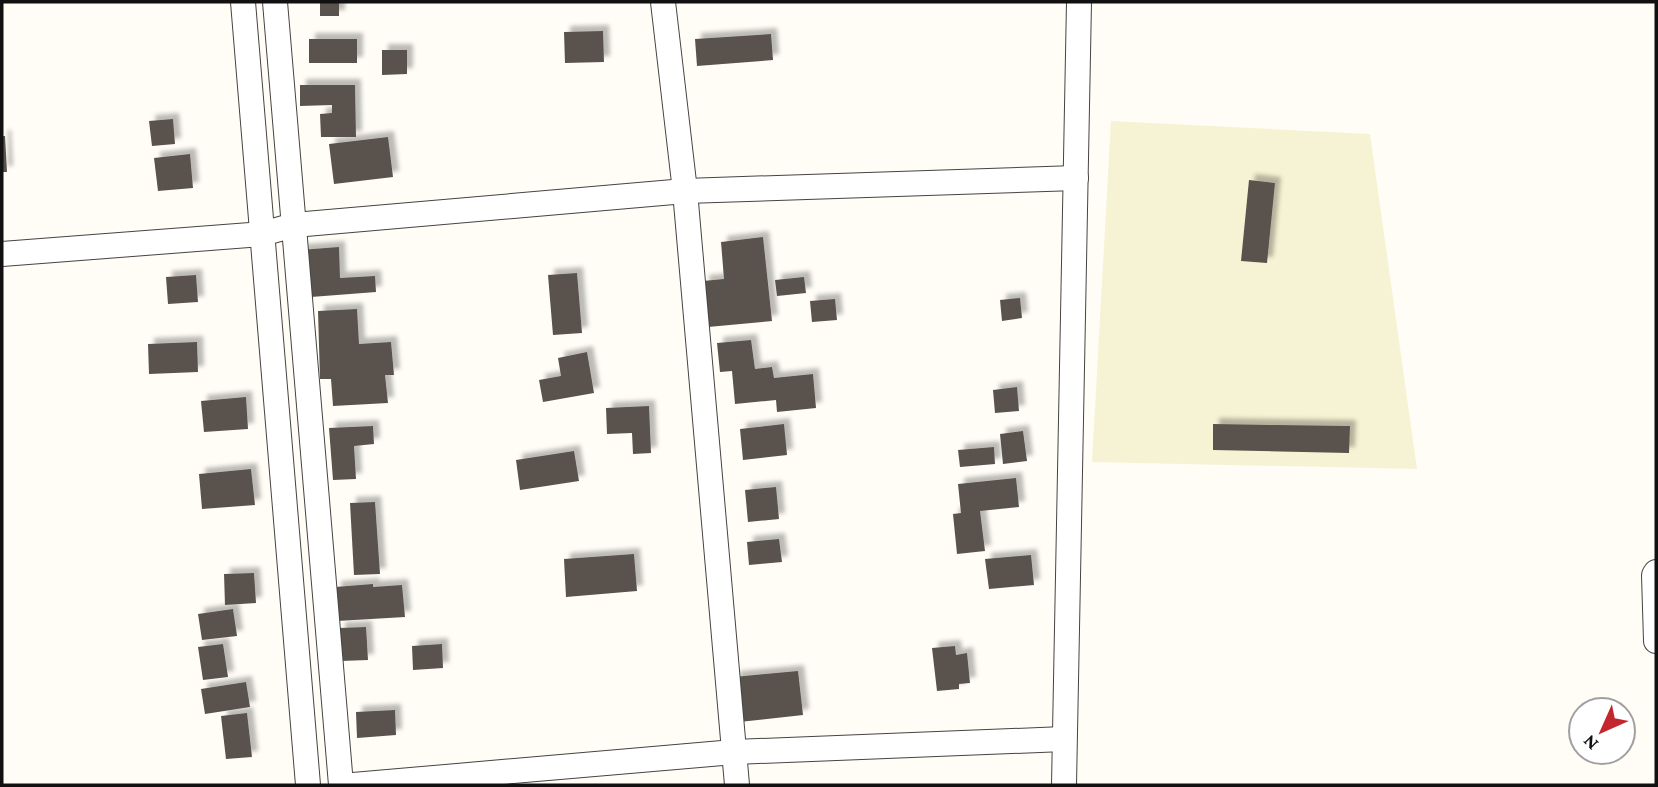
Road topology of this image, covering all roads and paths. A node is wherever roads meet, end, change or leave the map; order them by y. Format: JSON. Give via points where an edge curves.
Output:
{"nodes":[{"id":1,"x":243,"y":2,"type":"edge"},
{"id":2,"x":275,"y":2,"type":"edge"},
{"id":3,"x":663,"y":2,"type":"edge"},
{"id":4,"x":1079,"y":2,"type":"edge"},
{"id":5,"x":1076,"y":178,"type":"junction"},
{"id":6,"x":685,"y":191,"type":"junction"},
{"id":7,"x":294,"y":225,"type":"junction"},
{"id":8,"x":262,"y":234,"type":"junction"},
{"id":9,"x":2,"y":254,"type":"edge"},
{"id":10,"x":1656,"y":572,"type":"edge"},
{"id":11,"x":1656,"y":641,"type":"edge"},
{"id":12,"x":1063,"y":739,"type":"junction"},
{"id":13,"x":734,"y":752,"type":"junction"},
{"id":14,"x":308,"y":785,"type":"edge"},
{"id":15,"x":341,"y":785,"type":"edge"},
{"id":16,"x":353,"y":785,"type":"edge"},
{"id":17,"x":737,"y":785,"type":"edge"},
{"id":18,"x":1063,"y":785,"type":"edge"}],
"edges":[{"from":1,"to":8,"type":"street"},
{"from":2,"to":7,"type":"street"},
{"from":3,"to":6,"type":"street"},
{"from":4,"to":5,"type":"street"},
{"from":5,"to":6,"type":"street"},
{"from":5,"to":12,"type":"street"},
{"from":6,"to":7,"type":"street"},
{"from":6,"to":13,"type":"street"},
{"from":7,"to":8,"type":"street"},
{"from":7,"to":15,"type":"street"},
{"from":8,"to":9,"type":"street"},
{"from":8,"to":14,"type":"street"},
{"from":10,"to":11,"type":"street"},
{"from":12,"to":13,"type":"street"},
{"from":12,"to":18,"type":"street"},
{"from":13,"to":16,"type":"street"},
{"from":13,"to":17,"type":"street"}]}
